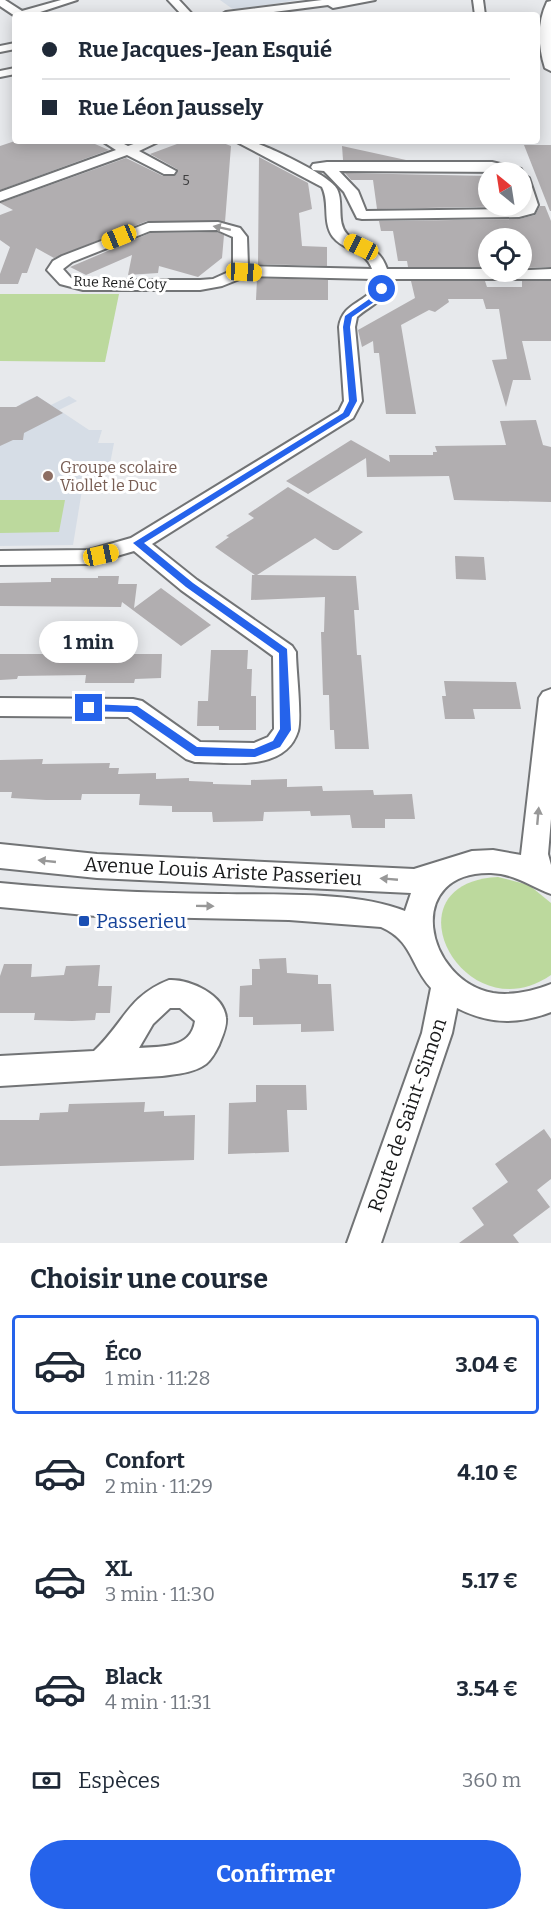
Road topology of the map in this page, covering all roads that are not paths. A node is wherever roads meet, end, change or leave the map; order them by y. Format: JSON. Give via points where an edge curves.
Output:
{"nodes":[{"id":1,"x":72,"y":0,"type":"edge"},
{"id":2,"x":173,"y":0,"type":"edge"},
{"id":3,"x":347,"y":0,"type":"edge"},
{"id":4,"x":370,"y":0,"type":"edge"},
{"id":5,"x":0,"y":1,"type":"edge"},
{"id":6,"x":551,"y":4,"type":"edge"},
{"id":7,"x":16,"y":12,"type":"edge"},
{"id":8,"x":30,"y":12,"type":"edge"},
{"id":9,"x":185,"y":12,"type":"edge"},
{"id":10,"x":276,"y":12,"type":"edge"},
{"id":11,"x":278,"y":12,"type":"edge"},
{"id":12,"x":551,"y":68,"type":"edge"},
{"id":13,"x":114,"y":144,"type":"edge"},
{"id":14,"x":148,"y":144,"type":"edge"},
{"id":15,"x":247,"y":144,"type":"edge"},
{"id":16,"x":131,"y":152,"type":"junction"},
{"id":17,"x":327,"y":166,"type":"junction"},
{"id":18,"x":478,"y":166,"type":"edge"},
{"id":19,"x":299,"y":170,"type":"junction"},
{"id":20,"x":169,"y":171,"type":"dead end"},
{"id":21,"x":0,"y":197,"type":"edge"},
{"id":22,"x":478,"y":215,"type":"edge"},
{"id":23,"x":244,"y":272,"type":"junction"},
{"id":24,"x":381,"y":274,"type":"junction"},
{"id":25,"x":550,"y":274,"type":"edge"},
{"id":26,"x":138,"y":543,"type":"junction"},
{"id":27,"x":0,"y":558,"type":"edge"},
{"id":28,"x":551,"y":698,"type":"edge"},
{"id":29,"x":0,"y":707,"type":"edge"},
{"id":30,"x":0,"y":856,"type":"edge"},
{"id":31,"x":446,"y":872,"type":"junction"},
{"id":32,"x":545,"y":878,"type":"edge"},
{"id":33,"x":0,"y":895,"type":"edge"},
{"id":34,"x":422,"y":941,"type":"junction"},
{"id":35,"x":447,"y":985,"type":"junction"},
{"id":36,"x":551,"y":998,"type":"edge"},
{"id":37,"x":102,"y":1065,"type":"dead end"},
{"id":38,"x":0,"y":1071,"type":"edge"},
{"id":39,"x":364,"y":1243,"type":"edge"}],
"edges":[{"from":1,"to":8,"type":"street"},
{"from":2,"to":9,"type":"street"},
{"from":3,"to":10,"type":"street"},
{"from":4,"to":11,"type":"street"},
{"from":5,"to":7,"type":"street"},
{"from":6,"to":12,"type":"street","via":[[545,46]]},
{"from":13,"to":16,"type":"street"},
{"from":14,"to":16,"type":"street"},
{"from":15,"to":19,"type":"street"},
{"from":16,"to":20,"type":"street"},
{"from":16,"to":21,"type":"street"},
{"from":17,"to":18,"type":"street"},
{"from":17,"to":19,"type":"street"},
{"from":17,"to":22,"type":"street","via":[[351,191],[362,215]]},
{"from":19,"to":24,"type":"street","via":[[327,184],[333,192],[338,232],[370,252],[377,259]]},
{"from":23,"to":23,"type":"street","name":"Rue René Coty","one_way":true,"via":[[238,260],[240,237],[227,228],[207,226],[136,230],[67,259],[55,270],[66,281],[106,285],[200,285]]},
{"from":23,"to":24,"type":"street","name":"Rue René Coty"},
{"from":24,"to":25,"type":"street","name":"Rue René Coty"},
{"from":24,"to":26,"type":"street","via":[[382,289],[377,296],[349,316],[353,401],[346,414]]},
{"from":26,"to":27,"type":"street","via":[[89,557]]},
{"from":26,"to":29,"type":"street","via":[[189,585],[284,652],[286,730],[277,744],[255,753],[195,752],[133,708]]},
{"from":32,"to":28,"type":"street","one_way":true,"via":[[534,854]]},
{"from":31,"to":30,"type":"street","name":"Avenue Louis Ariste Passerieu","one_way":true,"via":[[414,881],[97,866]]},
{"from":31,"to":32,"type":"street","name":"Avenue Louis Ariste Passerieu","via":[[473,861],[506,861]]},
{"from":31,"to":34,"type":"street","via":[[423,899],[418,917]]},
{"from":33,"to":34,"type":"street","name":"Avenue Louis Ariste Passerieu","one_way":true,"via":[[96,904],[289,908],[382,915],[404,924]]},
{"from":34,"to":35,"type":"street","via":[[428,960]]},
{"from":35,"to":36,"type":"street","via":[[493,1007],[530,1006]]},
{"from":35,"to":39,"type":"street","name":"Route de Saint-Simon","via":[[437,1033]]},
{"from":37,"to":38,"type":"street"}]}
